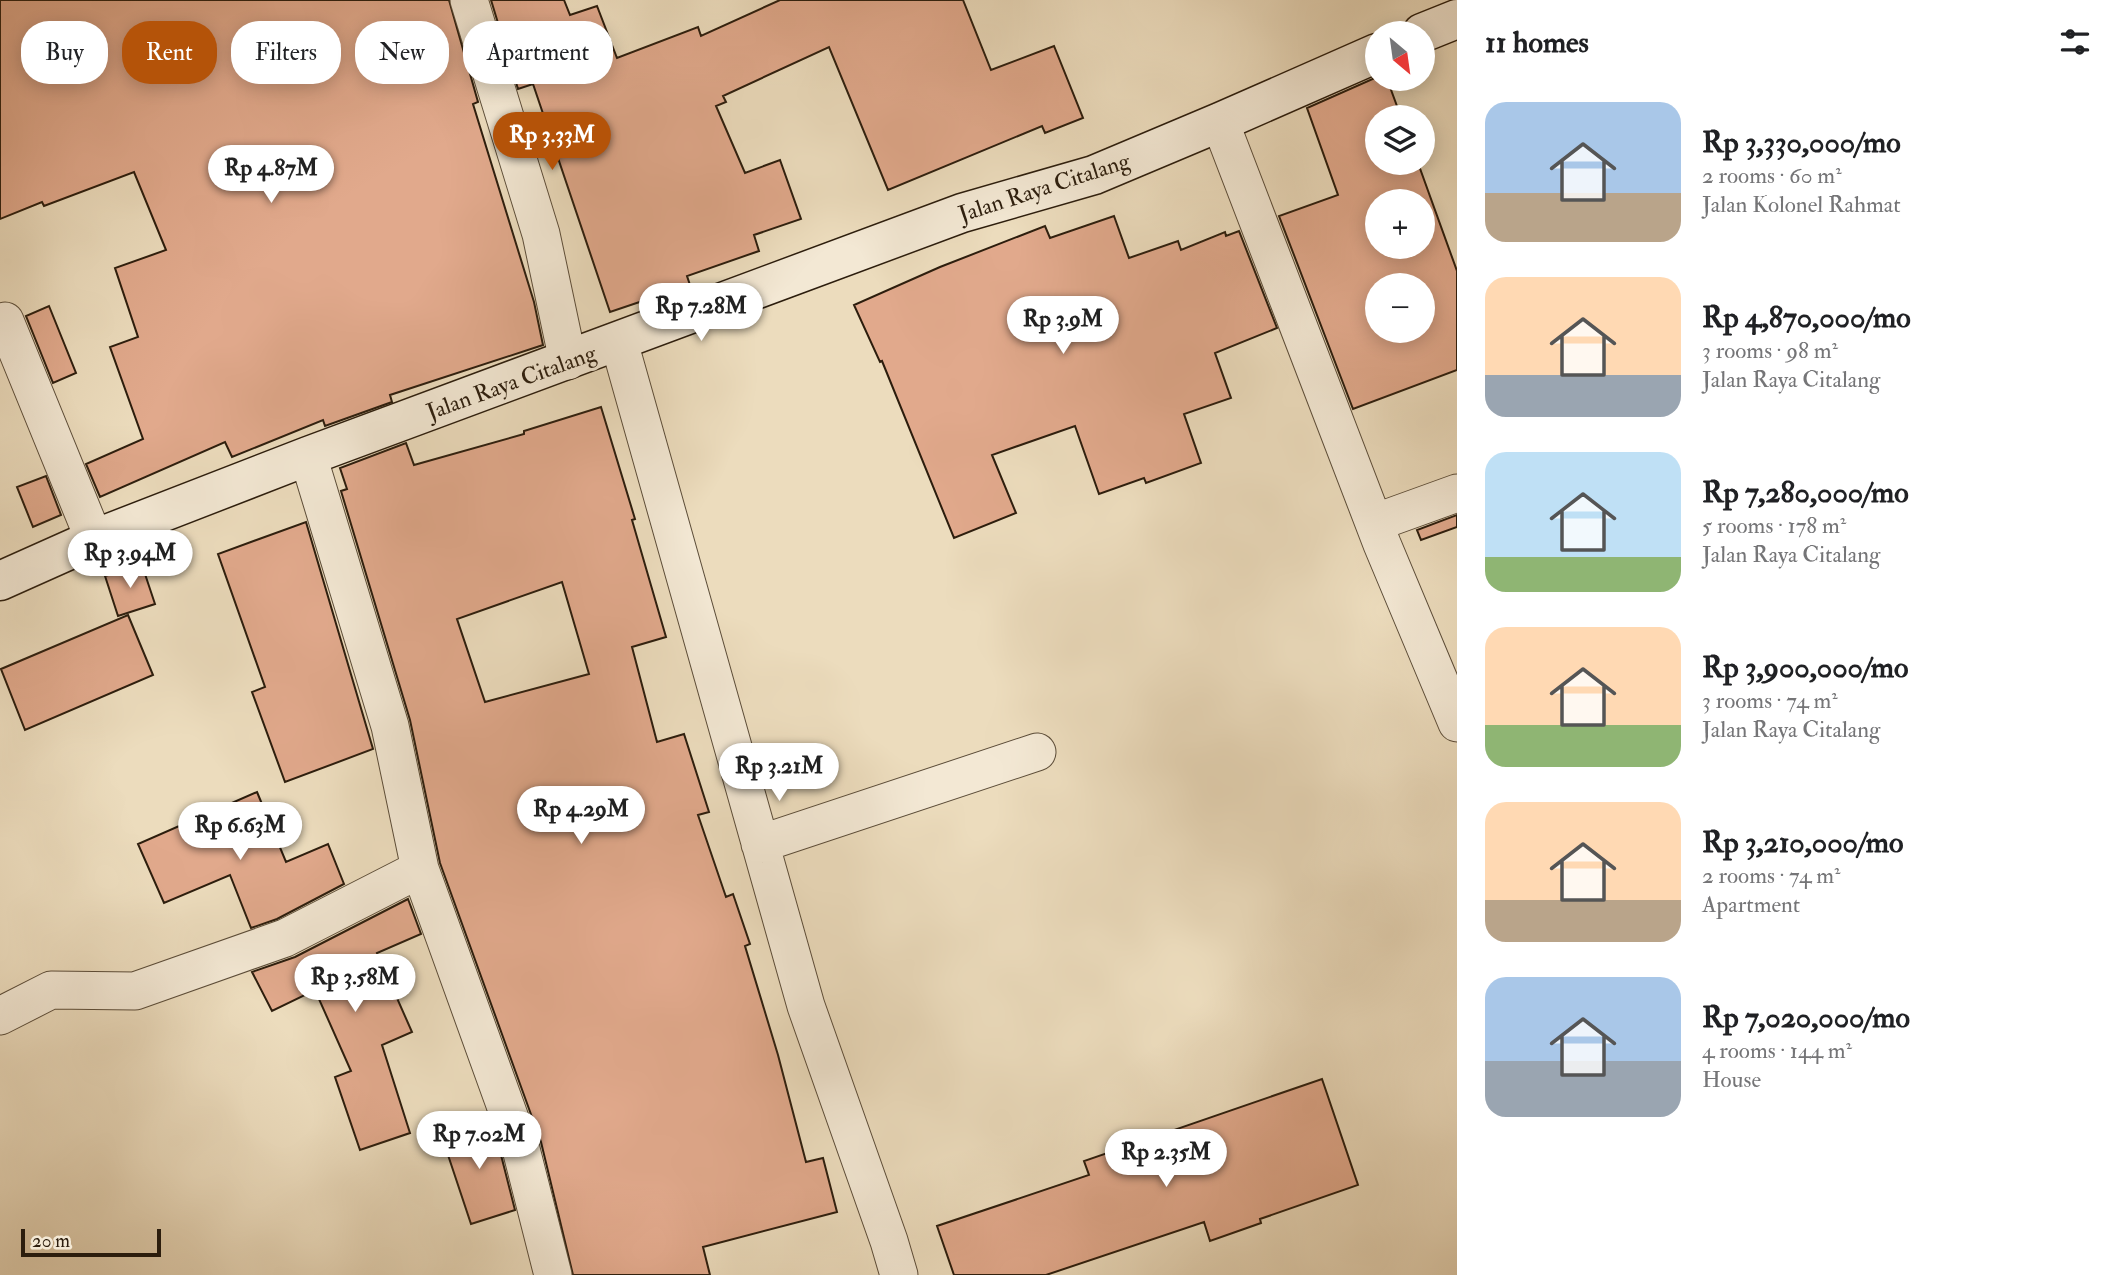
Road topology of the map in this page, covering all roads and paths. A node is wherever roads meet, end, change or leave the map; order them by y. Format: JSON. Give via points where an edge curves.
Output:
{"nodes":[{"id":1,"x":470,"y":0,"type":"edge"},
{"id":2,"x":1457,"y":19,"type":"edge"},
{"id":3,"x":1435,"y":28,"type":"edge"},
{"id":4,"x":1365,"y":58,"type":"edge"},
{"id":5,"x":1220,"y":122,"type":"junction"},
{"id":6,"x":5,"y":321,"type":"dead end"},
{"id":7,"x":619,"y":342,"type":"junction"},
{"id":8,"x":568,"y":361,"type":"junction"},
{"id":9,"x":308,"y":456,"type":"junction"},
{"id":10,"x":1457,"y":493,"type":"edge"},
{"id":11,"x":1374,"y":523,"type":"junction"},
{"id":12,"x":94,"y":539,"type":"junction"},
{"id":13,"x":0,"y":581,"type":"edge"},
{"id":14,"x":1457,"y":722,"type":"edge"},
{"id":15,"x":1037,"y":752,"type":"dead end"},
{"id":16,"x":760,"y":844,"type":"junction"},
{"id":17,"x":421,"y":869,"type":"junction"},
{"id":18,"x":0,"y":1016,"type":"edge"},
{"id":19,"x":553,"y":1275,"type":"edge"},
{"id":20,"x":899,"y":1275,"type":"edge"}],
"edges":[{"from":1,"to":8,"type":"street","via":[[541,234]]},
{"from":2,"to":3,"type":"street"},
{"from":4,"to":5,"type":"street","name":"Jalan Raya Citalang"},
{"from":5,"to":7,"type":"street","name":"Jalan Raya Citalang","via":[[1094,175],[962,213]]},
{"from":5,"to":11,"type":"street"},
{"from":6,"to":12,"type":"street"},
{"from":7,"to":8,"type":"street","name":"Jalan Raya Citalang"},
{"from":7,"to":16,"type":"street"},
{"from":8,"to":9,"type":"street","name":"Jalan Raya Citalang"},
{"from":9,"to":12,"type":"street","name":"Jalan Raya Citalang"},
{"from":9,"to":17,"type":"street","via":[[390,726]]},
{"from":10,"to":11,"type":"street"},
{"from":11,"to":14,"type":"street"},
{"from":12,"to":13,"type":"street","name":"Jalan Raya Citalang"},
{"from":15,"to":16,"type":"street"},
{"from":16,"to":20,"type":"street","via":[[806,1006]]},
{"from":17,"to":18,"type":"street","via":[[285,938],[148,987],[135,991],[51,990]]},
{"from":17,"to":19,"type":"street","via":[[521,1149]]}]}
